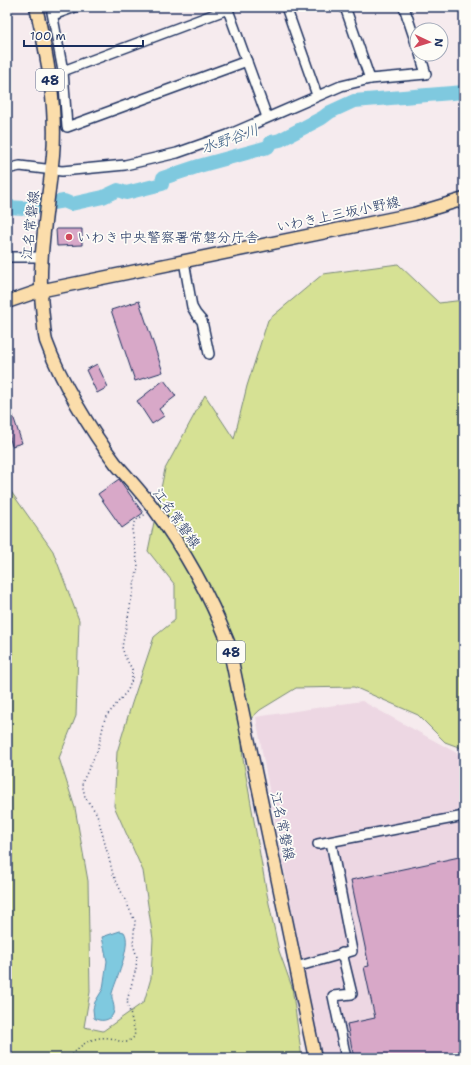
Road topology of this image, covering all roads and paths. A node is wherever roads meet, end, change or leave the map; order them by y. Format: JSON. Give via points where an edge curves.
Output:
{"nodes":[{"id":1,"x":36,"y":7,"type":"edge"},
{"id":2,"x":75,"y":7,"type":"edge"},
{"id":3,"x":286,"y":7,"type":"edge"},
{"id":4,"x":345,"y":7,"type":"edge"},
{"id":5,"x":404,"y":7,"type":"edge"},
{"id":6,"x":228,"y":8,"type":"edge"},
{"id":7,"x":52,"y":11,"type":"edge"},
{"id":8,"x":409,"y":22,"type":"edge"},
{"id":9,"x":247,"y":61,"type":"junction"},
{"id":10,"x":422,"y":62,"type":"edge"},
{"id":11,"x":63,"y":71,"type":"junction"},
{"id":12,"x":370,"y":79,"type":"junction"},
{"id":13,"x":317,"y":95,"type":"junction"},
{"id":14,"x":267,"y":117,"type":"junction"},
{"id":15,"x":7,"y":169,"type":"edge"},
{"id":16,"x":51,"y":169,"type":"junction"},
{"id":17,"x":464,"y":200,"type":"edge"},
{"id":18,"x":7,"y":257,"type":"edge"},
{"id":19,"x":42,"y":257,"type":"junction"},
{"id":20,"x":184,"y":261,"type":"junction"},
{"id":21,"x":40,"y":291,"type":"junction"},
{"id":22,"x":7,"y":302,"type":"edge"},
{"id":23,"x":209,"y":354,"type":"dead end"},
{"id":24,"x":153,"y":508,"type":"junction"},
{"id":25,"x":464,"y":816,"type":"edge"},
{"id":26,"x":331,"y":842,"type":"junction"},
{"id":27,"x":318,"y":844,"type":"dead end"},
{"id":28,"x":342,"y":953,"type":"junction"},
{"id":29,"x":296,"y":967,"type":"junction"},
{"id":30,"x":70,"y":1058,"type":"edge"},
{"id":31,"x":315,"y":1058,"type":"edge"},
{"id":32,"x":346,"y":1058,"type":"edge"}],
"edges":[{"from":1,"to":16,"type":"main road","name":"江名常磐線","number":"48","via":[[52,97]]},
{"from":2,"to":7,"type":"street"},
{"from":3,"to":13,"type":"street"},
{"from":4,"to":12,"type":"street"},
{"from":5,"to":8,"type":"street"},
{"from":6,"to":9,"type":"street"},
{"from":6,"to":11,"type":"street"},
{"from":7,"to":11,"type":"street"},
{"from":9,"to":11,"type":"street","via":[[66,127]]},
{"from":9,"to":14,"type":"street"},
{"from":10,"to":12,"type":"street","via":[[426,74]]},
{"from":12,"to":13,"type":"street"},
{"from":13,"to":14,"type":"street"},
{"from":14,"to":16,"type":"street","via":[[228,135],[177,153],[102,168],[62,171]]},
{"from":15,"to":16,"type":"street","via":[[20,166]]},
{"from":16,"to":19,"type":"main road","name":"江名常磐線","number":"48"},
{"from":17,"to":20,"type":"main road","name":"いわき上三坂小野線","via":[[414,214]]},
{"from":18,"to":19,"type":"street"},
{"from":19,"to":21,"type":"main road","name":"江名常磐線","number":"48"},
{"from":20,"to":21,"type":"main road","name":"いわき上三坂小野線"},
{"from":20,"to":23,"type":"street","via":[[192,306],[202,321]]},
{"from":21,"to":22,"type":"main road","name":"いわき上三坂小野線"},
{"from":21,"to":24,"type":"main road","name":"江名常磐線","number":"48","via":[[46,339],[67,388],[115,462]]},
{"from":24,"to":29,"type":"main road","name":"江名常磐線","number":"48","via":[[186,556],[215,609],[228,642]]},
{"from":24,"to":30,"type":"path","via":[[136,520],[132,530],[138,566],[122,647],[132,669],[132,679],[128,690],[105,718],[98,749],[82,783],[85,797],[97,814],[113,874],[135,921],[133,944],[137,957],[136,968],[127,1001],[135,1032],[134,1037],[128,1042],[101,1038],[88,1042]]},
{"from":25,"to":26,"type":"street"},
{"from":26,"to":27,"type":"street"},
{"from":26,"to":28,"type":"street","via":[[352,951]]},
{"from":28,"to":29,"type":"street"},
{"from":28,"to":32,"type":"street","via":[[352,994],[333,996]]},
{"from":29,"to":31,"type":"main road","name":"江名常磐線","number":"48"}]}
